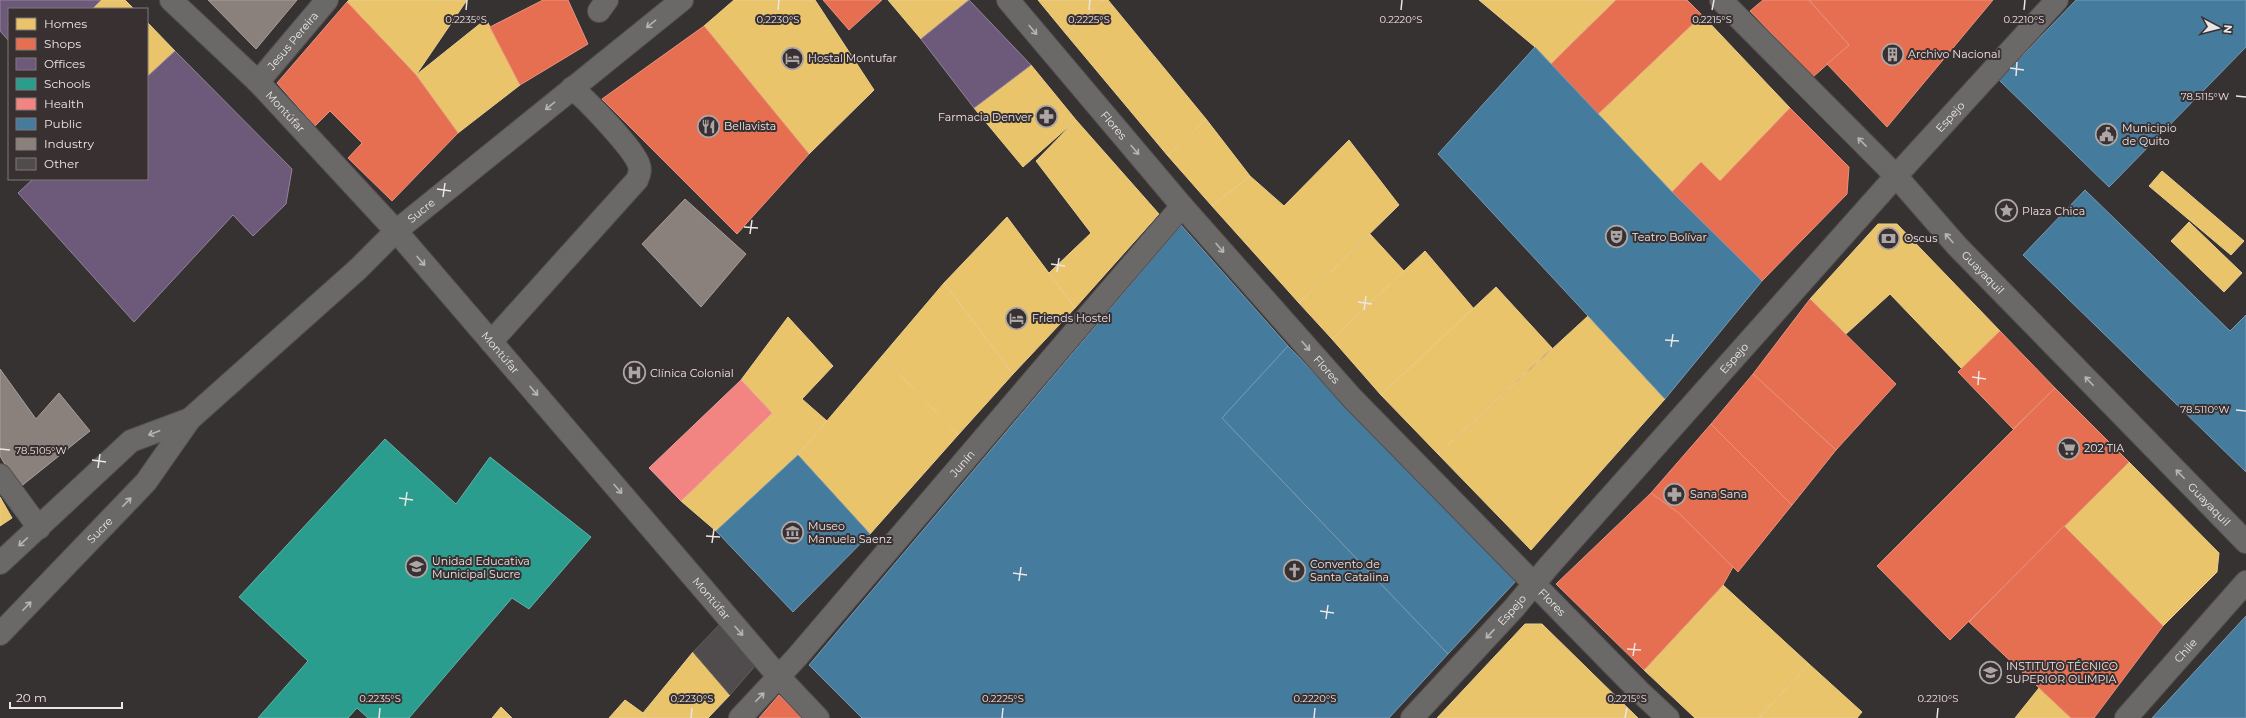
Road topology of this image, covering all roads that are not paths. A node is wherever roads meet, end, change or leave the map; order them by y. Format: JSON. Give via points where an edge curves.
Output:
{"nodes":[{"id":1,"x":171,"y":0,"type":"edge"},
{"id":2,"x":327,"y":0,"type":"edge"},
{"id":3,"x":682,"y":0,"type":"edge"},
{"id":4,"x":1008,"y":0,"type":"edge"},
{"id":5,"x":1721,"y":0,"type":"edge"},
{"id":6,"x":2057,"y":0,"type":"edge"},
{"id":7,"x":258,"y":82,"type":"junction"},
{"id":8,"x":572,"y":88,"type":"junction"},
{"id":9,"x":1896,"y":176,"type":"junction"},
{"id":10,"x":1182,"y":206,"type":"junction"},
{"id":11,"x":396,"y":231,"type":"junction"},
{"id":12,"x":491,"y":342,"type":"junction"},
{"id":13,"x":190,"y":419,"type":"junction"},
{"id":14,"x":0,"y":476,"type":"edge"},
{"id":15,"x":39,"y":528,"type":"junction"},
{"id":16,"x":2246,"y":542,"type":"edge"},
{"id":17,"x":0,"y":563,"type":"edge"},
{"id":18,"x":2246,"y":582,"type":"edge"},
{"id":19,"x":1534,"y":583,"type":"junction"},
{"id":20,"x":0,"y":634,"type":"edge"},
{"id":21,"x":779,"y":677,"type":"junction"},
{"id":22,"x":740,"y":718,"type":"edge"},
{"id":23,"x":818,"y":718,"type":"edge"},
{"id":24,"x":1412,"y":718,"type":"edge"},
{"id":25,"x":1668,"y":718,"type":"edge"},
{"id":26,"x":2126,"y":718,"type":"edge"}],
"edges":[{"from":1,"to":7,"type":"street","name":"Montúfar"},
{"from":2,"to":7,"type":"street","name":"Jesus Pereira"},
{"from":3,"to":8,"type":"street","name":"Sucre","one_way":true},
{"from":4,"to":10,"type":"street","name":"Flores","one_way":true},
{"from":9,"to":5,"type":"street","name":"Guayaquil","one_way":true},
{"from":6,"to":9,"type":"street","name":"Espejo"},
{"from":7,"to":11,"type":"street","name":"Montúfar"},
{"from":8,"to":11,"type":"street","name":"Sucre","one_way":true},
{"from":8,"to":12,"type":"street","via":[[587,101],[634,155],[640,172],[637,180]]},
{"from":16,"to":9,"type":"street","name":"Guayaquil","one_way":true,"via":[[1957,246]]},
{"from":9,"to":19,"type":"street","name":"Espejo"},
{"from":10,"to":19,"type":"street","name":"Flores","one_way":true,"via":[[1352,398]]},
{"from":10,"to":21,"type":"street","name":"Junín"},
{"from":11,"to":12,"type":"street","name":"Montúfar","one_way":true},
{"from":11,"to":13,"type":"street","name":"Sucre","via":[[358,269]]},
{"from":12,"to":21,"type":"street","name":"Montúfar","one_way":true},
{"from":13,"to":15,"type":"street","name":"Sucre","one_way":true,"via":[[131,441]]},
{"from":20,"to":13,"type":"street","name":"Sucre","one_way":true,"via":[[146,482]]},
{"from":14,"to":15,"type":"street"},
{"from":15,"to":17,"type":"street","name":"Sucre","one_way":true},
{"from":18,"to":26,"type":"street","name":"Chile"},
{"from":19,"to":24,"type":"street","name":"Espejo","one_way":true},
{"from":19,"to":25,"type":"street","name":"Flores","via":[[1639,692]]},
{"from":22,"to":21,"type":"street","name":"Junín","one_way":true},
{"from":21,"to":23,"type":"street","name":"Montúfar"}]}
